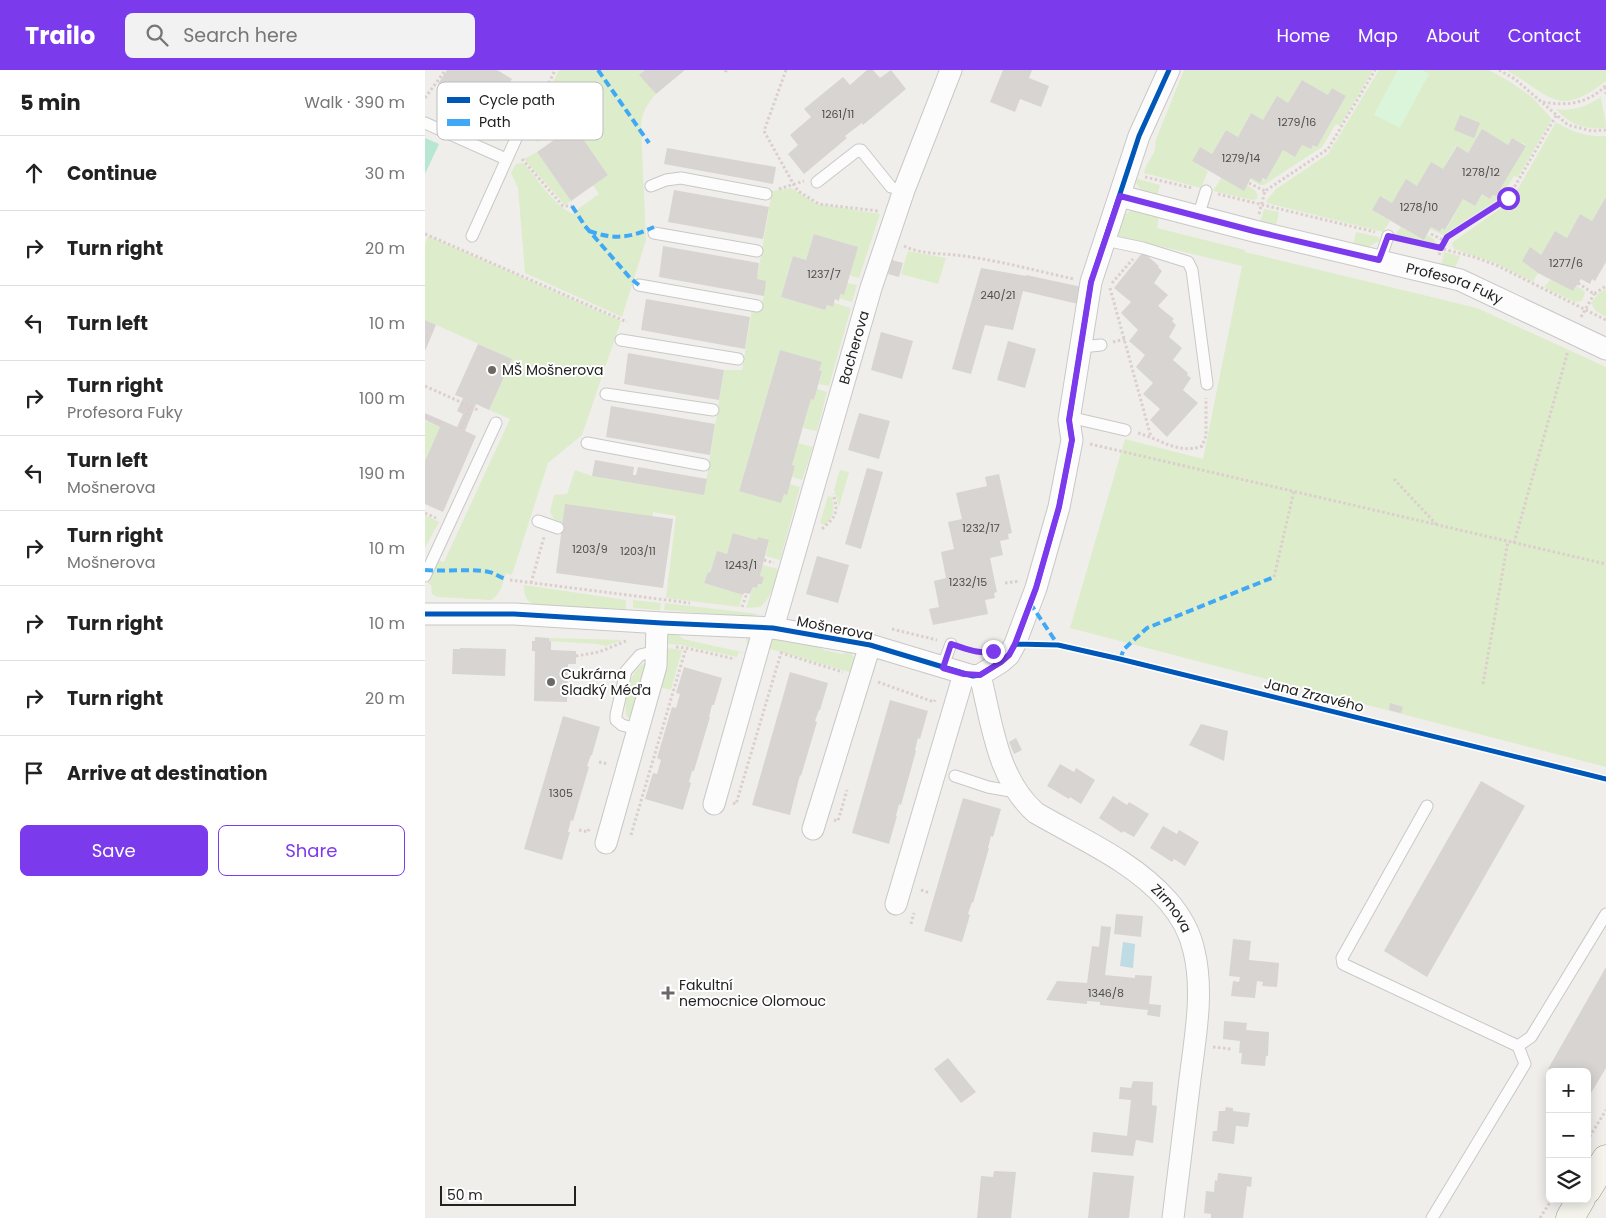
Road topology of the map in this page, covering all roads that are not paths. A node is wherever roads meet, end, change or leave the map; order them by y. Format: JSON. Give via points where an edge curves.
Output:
{"nodes":[{"id":1,"x":951,"y":70,"type":"edge"},
{"id":2,"x":1169,"y":70,"type":"edge"},
{"id":3,"x":425,"y":123,"type":"edge"},
{"id":4,"x":437,"y":128,"type":"edge"},
{"id":5,"x":463,"y":140,"type":"edge"},
{"id":6,"x":517,"y":140,"type":"edge"},
{"id":7,"x":506,"y":159,"type":"junction"},
{"id":8,"x":817,"y":182,"type":"dead end"},
{"id":9,"x":651,"y":186,"type":"dead end"},
{"id":10,"x":904,"y":190,"type":"junction"},
{"id":11,"x":1205,"y":191,"type":"road end"},
{"id":12,"x":766,"y":194,"type":"dead end"},
{"id":13,"x":1120,"y":196,"type":"junction"},
{"id":14,"x":1198,"y":217,"type":"junction"},
{"id":15,"x":654,"y":233,"type":"dead end"},
{"id":16,"x":472,"y":236,"type":"dead end"},
{"id":17,"x":1388,"y":236,"type":"road end"},
{"id":18,"x":1105,"y":240,"type":"junction"},
{"id":19,"x":757,"y":251,"type":"dead end"},
{"id":20,"x":1379,"y":260,"type":"junction"},
{"id":21,"x":639,"y":285,"type":"dead end"},
{"id":22,"x":757,"y":306,"type":"dead end"},
{"id":23,"x":621,"y":340,"type":"dead end"},
{"id":24,"x":1606,"y":349,"type":"edge"},
{"id":25,"x":737,"y":359,"type":"dead end"},
{"id":26,"x":1207,"y":384,"type":"road end"},
{"id":27,"x":606,"y":394,"type":"dead end"},
{"id":28,"x":713,"y":410,"type":"dead end"},
{"id":29,"x":1069,"y":417,"type":"junction"},
{"id":30,"x":496,"y":423,"type":"dead end"},
{"id":31,"x":1125,"y":430,"type":"dead end"},
{"id":32,"x":587,"y":443,"type":"dead end"},
{"id":33,"x":704,"y":465,"type":"dead end"},
{"id":34,"x":425,"y":576,"type":"edge"},
{"id":35,"x":425,"y":614,"type":"edge"},
{"id":36,"x":657,"y":623,"type":"junction"},
{"id":37,"x":769,"y":628,"type":"junction"},
{"id":38,"x":951,"y":644,"type":"road end"},
{"id":39,"x":869,"y":645,"type":"junction"},
{"id":40,"x":657,"y":651,"type":"junction"},
{"id":41,"x":943,"y":668,"type":"junction"},
{"id":42,"x":972,"y":675,"type":"junction"},
{"id":43,"x":633,"y":728,"type":"dead end"},
{"id":44,"x":955,"y":776,"type":"dead end"},
{"id":45,"x":1016,"y":792,"type":"junction"},
{"id":46,"x":714,"y":804,"type":"dead end"},
{"id":47,"x":1427,"y":806,"type":"dead end"},
{"id":48,"x":813,"y":829,"type":"dead end"},
{"id":49,"x":606,"y":843,"type":"dead end"},
{"id":50,"x":896,"y":904,"type":"dead end"},
{"id":51,"x":1606,"y":914,"type":"edge"},
{"id":52,"x":1518,"y":1046,"type":"junction"},
{"id":53,"x":1606,"y":1159,"type":"edge"},
{"id":54,"x":1591,"y":1193,"type":"edge"},
{"id":55,"x":1583,"y":1203,"type":"edge"},
{"id":56,"x":1173,"y":1218,"type":"edge"},
{"id":57,"x":1433,"y":1218,"type":"edge"},
{"id":58,"x":1570,"y":1218,"type":"edge"}],
"edges":[{"from":1,"to":10,"type":"street","name":"Bacherova"},
{"from":2,"to":13,"type":"street","via":[[1139,136]]},
{"from":3,"to":4,"type":"lane"},
{"from":5,"to":7,"type":"lane"},
{"from":6,"to":7,"type":"lane"},
{"from":7,"to":16,"type":"lane"},
{"from":8,"to":10,"type":"lane","via":[[861,150],[891,187]]},
{"from":9,"to":12,"type":"lane","via":[[681,178]]},
{"from":10,"to":37,"type":"street","name":"Bacherova","via":[[871,288]]},
{"from":11,"to":14,"type":"lane"},
{"from":13,"to":14,"type":"street","name":"Profesora Fuky"},
{"from":13,"to":18,"type":"street"},
{"from":14,"to":20,"type":"street","name":"Profesora Fuky"},
{"from":15,"to":19,"type":"lane"},
{"from":17,"to":20,"type":"lane"},
{"from":18,"to":26,"type":"lane","via":[[1188,262],[1192,270]]},
{"from":18,"to":29,"type":"street","via":[[1091,282],[1091,346]]},
{"from":20,"to":24,"type":"street","name":"Profesora Fuky","via":[[1452,277]]},
{"from":21,"to":22,"type":"lane"},
{"from":23,"to":25,"type":"lane"},
{"from":27,"to":28,"type":"lane"},
{"from":29,"to":31,"type":"lane"},
{"from":29,"to":42,"type":"street","via":[[1072,440],[1059,507],[1036,588],[1015,644],[1001,662]]},
{"from":30,"to":34,"type":"lane"},
{"from":32,"to":33,"type":"lane"},
{"from":35,"to":36,"type":"street","name":"Mošnerova","via":[[514,614]]},
{"from":36,"to":37,"type":"street","name":"Mošnerova"},
{"from":36,"to":40,"type":"street"},
{"from":37,"to":39,"type":"street","name":"Mošnerova"},
{"from":37,"to":46,"type":"street","via":[[755,664]]},
{"from":38,"to":41,"type":"lane"},
{"from":39,"to":41,"type":"street","name":"Mošnerova"},
{"from":39,"to":48,"type":"street","name":"Mošnerova"},
{"from":40,"to":43,"type":"lane","via":[[641,655],[626,671],[616,720]]},
{"from":40,"to":49,"type":"street","via":[[656,666]]},
{"from":41,"to":42,"type":"street","name":"Mošnerova"},
{"from":42,"to":45,"type":"street","name":"Zirmova"},
{"from":42,"to":50,"type":"street"},
{"from":44,"to":45,"type":"lane","via":[[987,787]]},
{"from":45,"to":56,"type":"street","name":"Zirmova","via":[[1036,813],[1143,877],[1174,909],[1189,937],[1194,951],[1198,996]]},
{"from":47,"to":52,"type":"lane","via":[[1342,958],[1343,964]]},
{"from":51,"to":52,"type":"lane","via":[[1531,1037]]},
{"from":52,"to":57,"type":"lane","via":[[1525,1064]]},
{"from":53,"to":54,"type":"street"},
{"from":55,"to":58,"type":"street"}]}
